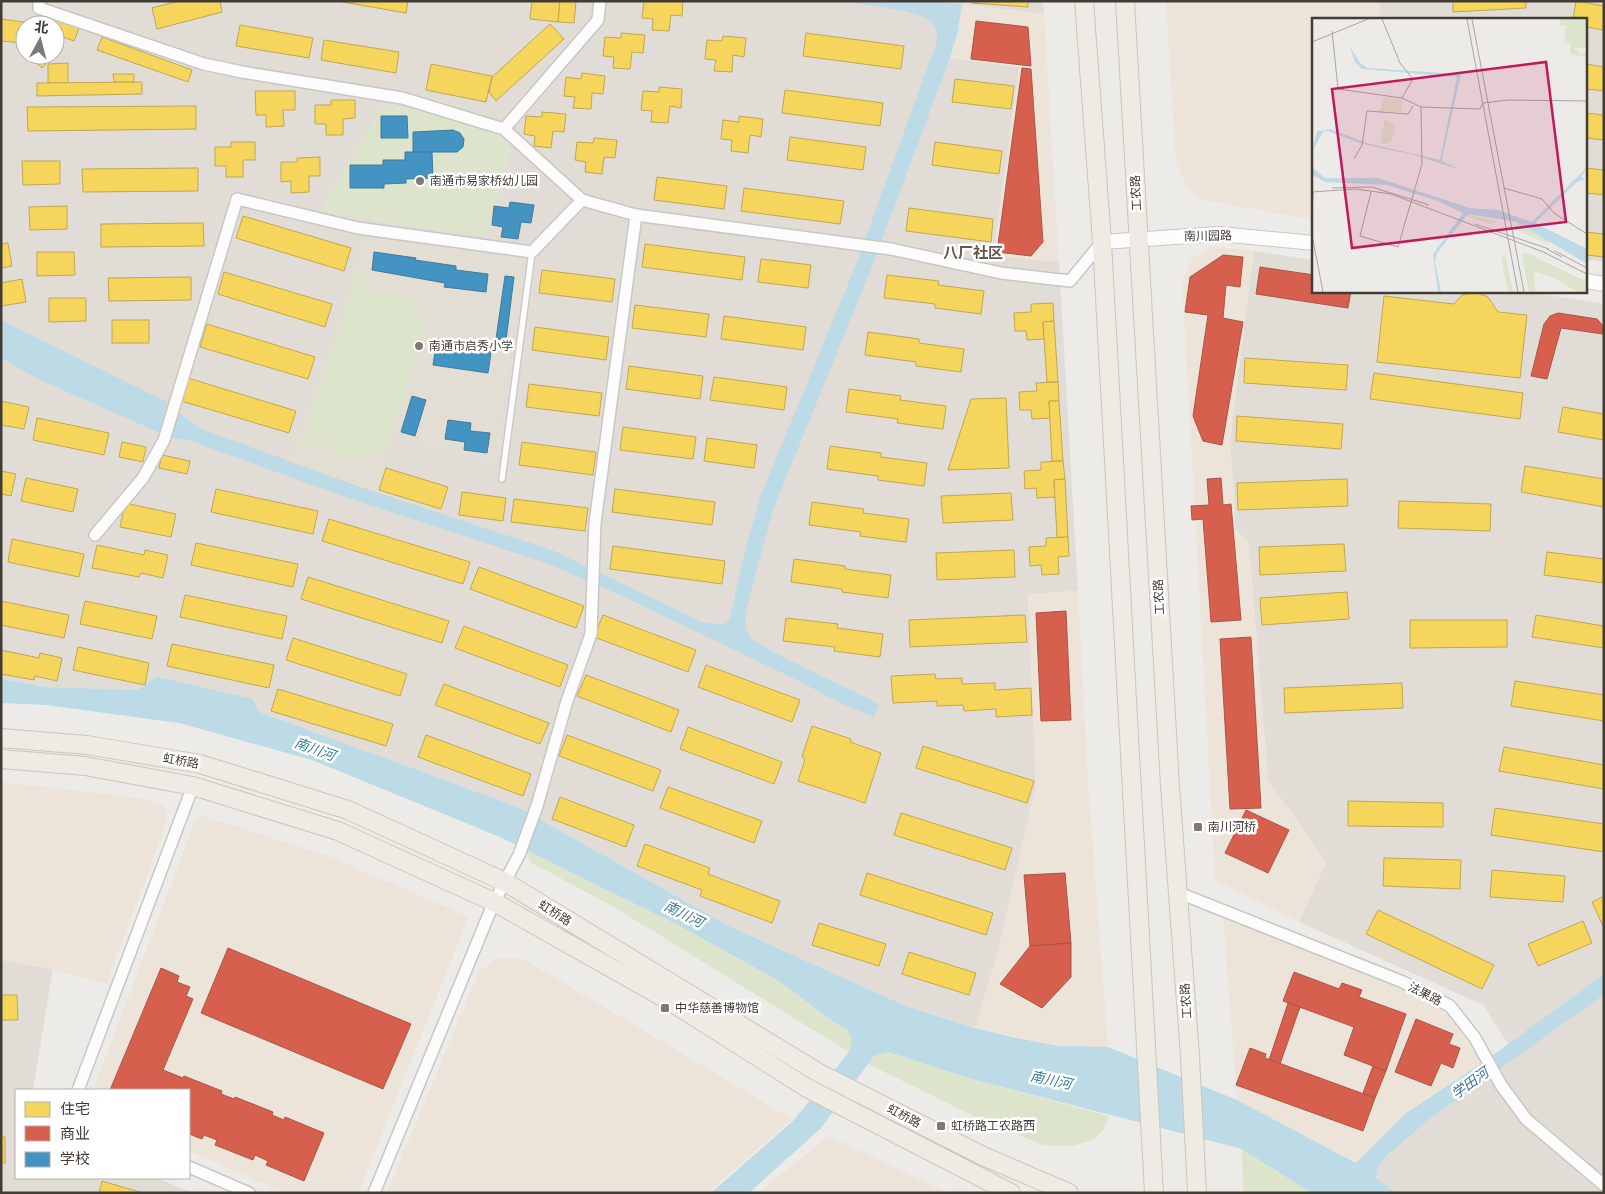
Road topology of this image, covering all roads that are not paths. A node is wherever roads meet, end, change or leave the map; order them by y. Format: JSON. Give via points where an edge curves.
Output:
{"nodes":[{"id":1,"x":39,"y":1,"type":"edge"},
{"id":2,"x":600,"y":1,"type":"edge"},
{"id":3,"x":1084,"y":1,"type":"edge"},
{"id":4,"x":1125,"y":1,"type":"edge"},
{"id":5,"x":504,"y":129,"type":"junction"},
{"id":6,"x":582,"y":200,"type":"junction"},
{"id":7,"x":636,"y":215,"type":"junction"},
{"id":8,"x":1139,"y":239,"type":"junction"},
{"id":9,"x":1102,"y":242,"type":"junction"},
{"id":10,"x":1312,"y":243,"type":"edge"},
{"id":11,"x":532,"y":252,"type":"junction"},
{"id":12,"x":1588,"y":281,"type":"edge"},
{"id":13,"x":1604,"y":284,"type":"edge"},
{"id":14,"x":502,"y":479,"type":"dead end"},
{"id":15,"x":95,"y":535,"type":"dead end"},
{"id":16,"x":1,"y":738,"type":"edge"},
{"id":17,"x":1,"y":759,"type":"edge"},
{"id":18,"x":193,"y":786,"type":"junction"},
{"id":19,"x":505,"y":882,"type":"junction"},
{"id":20,"x":1179,"y":893,"type":"junction"},
{"id":21,"x":494,"y":902,"type":"junction"},
{"id":22,"x":78,"y":1089,"type":"edge"},
{"id":23,"x":190,"y":1167,"type":"edge"},
{"id":24,"x":1604,"y":1185,"type":"edge"},
{"id":25,"x":249,"y":1193,"type":"edge"},
{"id":26,"x":374,"y":1193,"type":"edge"},
{"id":27,"x":1011,"y":1193,"type":"edge"},
{"id":28,"x":1069,"y":1193,"type":"edge"},
{"id":29,"x":1154,"y":1193,"type":"edge"},
{"id":30,"x":1197,"y":1193,"type":"edge"}],
"edges":[{"from":1,"to":5,"type":"street","via":[[39,8],[204,64],[402,98]]},
{"from":2,"to":5,"type":"street","via":[[598,20]]},
{"from":3,"to":9,"type":"main road"},
{"from":4,"to":8,"type":"main road","name":"工农路"},
{"from":5,"to":6,"type":"street"},
{"from":6,"to":7,"type":"street"},
{"from":6,"to":11,"type":"street"},
{"from":7,"to":9,"type":"street","via":[[886,248],[1001,273],[1070,281]]},
{"from":7,"to":19,"type":"street","via":[[596,524],[590,634],[536,806],[519,855]]},
{"from":8,"to":9,"type":"street","name":"南川园路"},
{"from":8,"to":10,"type":"street","name":"南川园路","via":[[1219,234]]},
{"from":8,"to":20,"type":"main road","name":"工农路"},
{"from":9,"to":29,"type":"main road"},
{"from":11,"to":14,"type":"lane"},
{"from":11,"to":15,"type":"street","via":[[358,228],[237,199],[164,440],[144,478]]},
{"from":12,"to":13,"type":"street"},
{"from":16,"to":19,"type":"main road","name":"虹桥路","via":[[86,745],[200,764],[348,810]]},
{"from":17,"to":18,"type":"main road","name":"虹桥路","via":[[85,766]]},
{"from":18,"to":21,"type":"main road","name":"虹桥路","via":[[338,831]]},
{"from":18,"to":22,"type":"street"},
{"from":19,"to":21,"type":"street"},
{"from":19,"to":28,"type":"main road","name":"虹桥路","via":[[819,1073],[983,1156]]},
{"from":20,"to":24,"type":"street","name":"法果路","via":[[1403,982],[1450,1006],[1475,1038],[1501,1085],[1526,1119]]},
{"from":20,"to":30,"type":"main road","name":"工农路"},
{"from":21,"to":26,"type":"street"},
{"from":21,"to":27,"type":"main road","name":"虹桥路","via":[[668,1000],[807,1088]]},
{"from":23,"to":25,"type":"street"}]}
